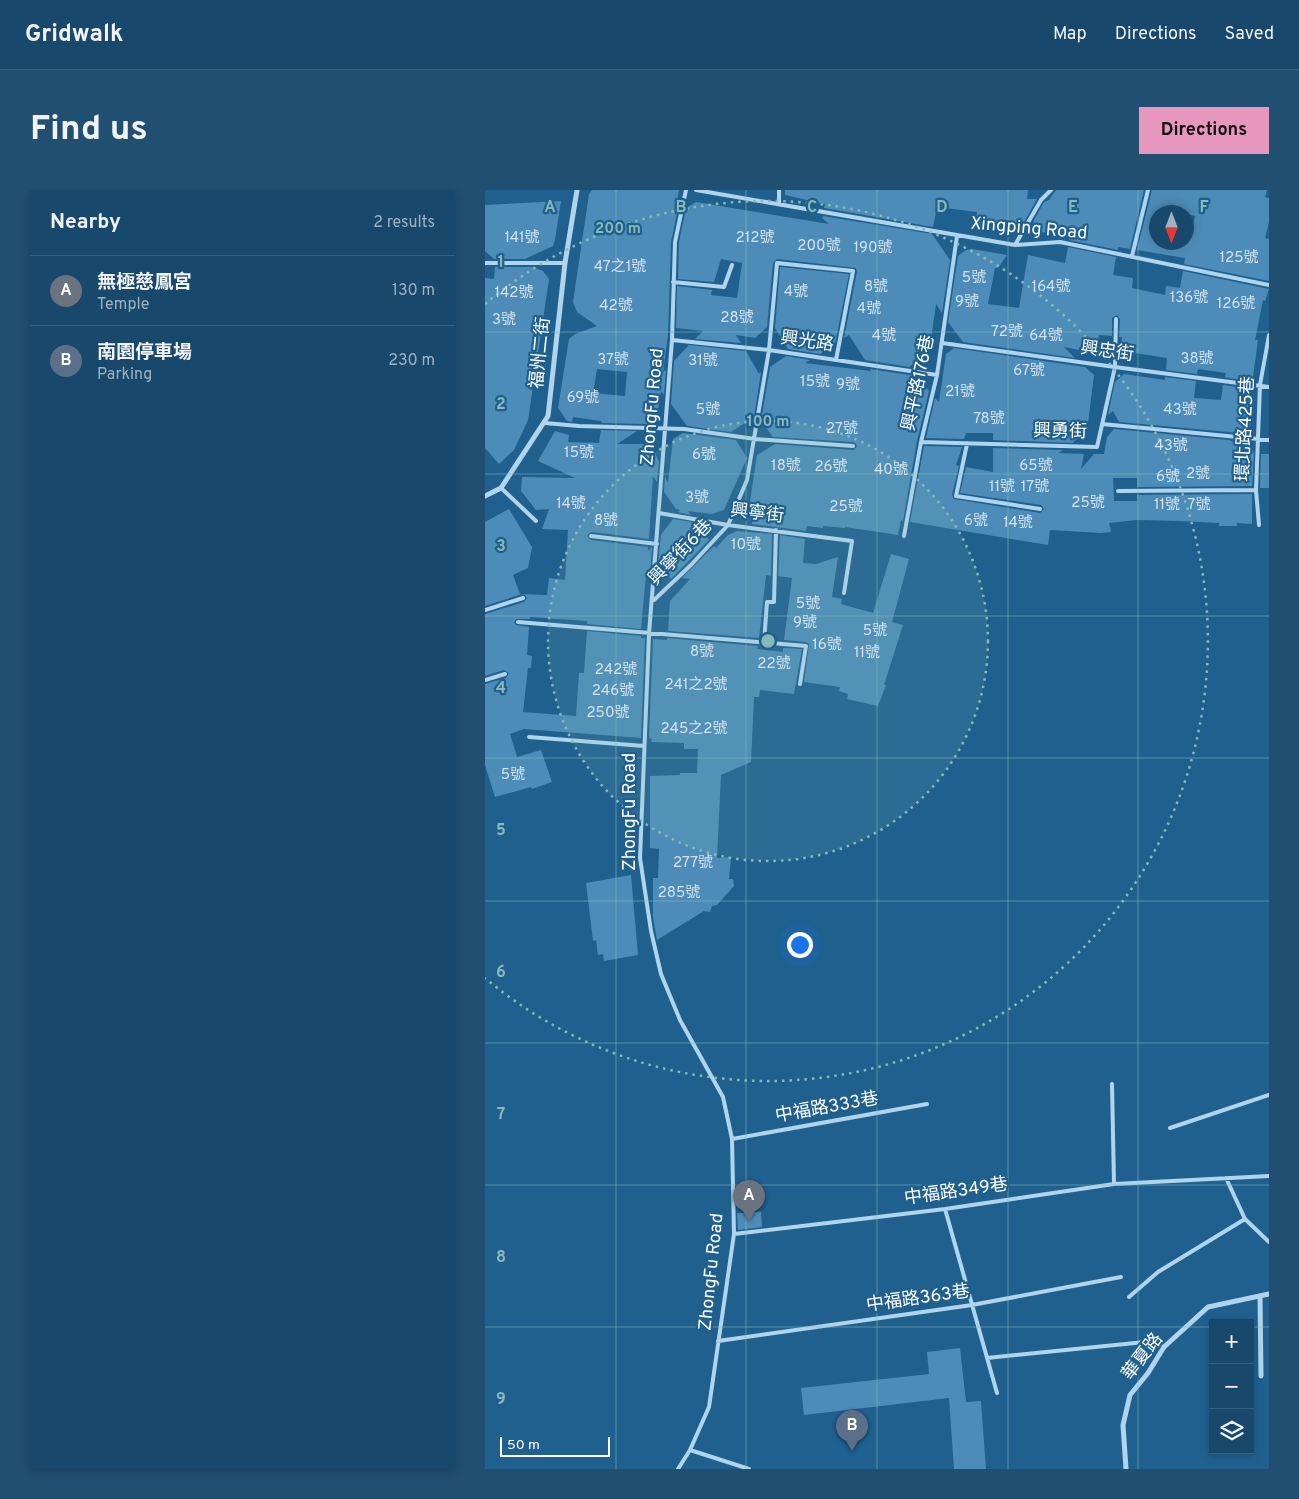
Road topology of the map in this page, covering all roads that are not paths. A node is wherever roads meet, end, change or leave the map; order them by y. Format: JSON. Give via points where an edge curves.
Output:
{"nodes":[{"id":1,"x":577,"y":190,"type":"edge"},
{"id":2,"x":687,"y":190,"type":"edge"},
{"id":3,"x":696,"y":190,"type":"edge"},
{"id":4,"x":779,"y":190,"type":"edge"},
{"id":5,"x":1051,"y":190,"type":"edge"},
{"id":6,"x":1148,"y":190,"type":"edge"},
{"id":7,"x":779,"y":204,"type":"junction"},
{"id":8,"x":957,"y":236,"type":"junction"},
{"id":9,"x":1015,"y":245,"type":"junction"},
{"id":10,"x":1132,"y":256,"type":"junction"},
{"id":11,"x":485,"y":263,"type":"edge"},
{"id":12,"x":565,"y":263,"type":"junction"},
{"id":13,"x":732,"y":265,"type":"dead end"},
{"id":14,"x":673,"y":282,"type":"junction"},
{"id":15,"x":1269,"y":285,"type":"edge"},
{"id":16,"x":1116,"y":319,"type":"dead end"},
{"id":17,"x":1269,"y":335,"type":"edge"},
{"id":18,"x":672,"y":340,"type":"junction"},
{"id":19,"x":942,"y":342,"type":"junction"},
{"id":20,"x":769,"y":350,"type":"junction"},
{"id":21,"x":836,"y":360,"type":"junction"},
{"id":22,"x":1115,"y":367,"type":"junction"},
{"id":23,"x":937,"y":375,"type":"junction"},
{"id":24,"x":1260,"y":386,"type":"junction"},
{"id":25,"x":1269,"y":387,"type":"edge"},
{"id":26,"x":545,"y":422,"type":"junction"},
{"id":27,"x":1102,"y":424,"type":"junction"},
{"id":28,"x":664,"y":429,"type":"junction"},
{"id":29,"x":755,"y":439,"type":"junction"},
{"id":30,"x":1258,"y":439,"type":"junction"},
{"id":31,"x":1269,"y":440,"type":"edge"},
{"id":32,"x":921,"y":442,"type":"junction"},
{"id":33,"x":967,"y":444,"type":"junction"},
{"id":34,"x":853,"y":446,"type":"dead end"},
{"id":35,"x":501,"y":488,"type":"junction"},
{"id":36,"x":1256,"y":490,"type":"junction"},
{"id":37,"x":1118,"y":491,"type":"dead end"},
{"id":38,"x":485,"y":496,"type":"edge"},
{"id":39,"x":1040,"y":509,"type":"dead end"},
{"id":40,"x":659,"y":513,"type":"junction"},
{"id":41,"x":536,"y":521,"type":"dead end"},
{"id":42,"x":1259,"y":524,"type":"dead end"},
{"id":43,"x":727,"y":525,"type":"junction"},
{"id":44,"x":776,"y":530,"type":"junction"},
{"id":45,"x":591,"y":536,"type":"dead end"},
{"id":46,"x":904,"y":536,"type":"dead end"},
{"id":47,"x":657,"y":544,"type":"junction"},
{"id":48,"x":844,"y":593,"type":"dead end"},
{"id":49,"x":523,"y":598,"type":"dead end"},
{"id":50,"x":653,"y":600,"type":"junction"},
{"id":51,"x":485,"y":610,"type":"edge"},
{"id":52,"x":518,"y":622,"type":"dead end"},
{"id":53,"x":649,"y":634,"type":"junction"},
{"id":54,"x":764,"y":643,"type":"junction"},
{"id":55,"x":505,"y":674,"type":"dead end"},
{"id":56,"x":485,"y":680,"type":"edge"},
{"id":57,"x":800,"y":684,"type":"dead end"},
{"id":58,"x":529,"y":736,"type":"dead end"},
{"id":59,"x":644,"y":746,"type":"junction"},
{"id":60,"x":1112,"y":1084,"type":"dead end"},
{"id":61,"x":1269,"y":1095,"type":"edge"},
{"id":62,"x":927,"y":1104,"type":"dead end"},
{"id":63,"x":1170,"y":1128,"type":"dead end"},
{"id":64,"x":732,"y":1139,"type":"junction"},
{"id":65,"x":1269,"y":1176,"type":"edge"},
{"id":66,"x":1226,"y":1178,"type":"junction"},
{"id":67,"x":1114,"y":1184,"type":"junction"},
{"id":68,"x":945,"y":1209,"type":"junction"},
{"id":69,"x":1245,"y":1219,"type":"junction"},
{"id":70,"x":733,"y":1234,"type":"junction"},
{"id":71,"x":1269,"y":1242,"type":"edge"},
{"id":72,"x":1121,"y":1277,"type":"dead end"},
{"id":73,"x":1269,"y":1294,"type":"edge"},
{"id":74,"x":1260,"y":1296,"type":"junction"},
{"id":75,"x":1129,"y":1297,"type":"dead end"},
{"id":76,"x":972,"y":1305,"type":"junction"},
{"id":77,"x":718,"y":1341,"type":"junction"},
{"id":78,"x":1164,"y":1347,"type":"junction"},
{"id":79,"x":987,"y":1358,"type":"junction"},
{"id":80,"x":1261,"y":1376,"type":"dead end"},
{"id":81,"x":997,"y":1392,"type":"dead end"},
{"id":82,"x":689,"y":1450,"type":"junction"},
{"id":83,"x":678,"y":1469,"type":"edge"},
{"id":84,"x":749,"y":1469,"type":"edge"},
{"id":85,"x":1126,"y":1469,"type":"edge"}],
"edges":[{"from":1,"to":12,"type":"street","name":"福州二街"},
{"from":2,"to":14,"type":"lane","name":"ZhongFu Road","via":[[675,242]]},
{"from":3,"to":7,"type":"lane","name":"Xingping Road"},
{"from":4,"to":7,"type":"lane"},
{"from":5,"to":9,"type":"lane","via":[[1041,200]]},
{"from":6,"to":10,"type":"lane"},
{"from":7,"to":8,"type":"lane","name":"Xingping Road"},
{"from":8,"to":9,"type":"lane","name":"Xingping Road"},
{"from":8,"to":19,"type":"lane","name":"興平路176巷"},
{"from":9,"to":10,"type":"lane","name":"Xingping Road","via":[[1060,242]]},
{"from":10,"to":15,"type":"lane","name":"Xingping Road"},
{"from":11,"to":12,"type":"lane"},
{"from":12,"to":26,"type":"street","name":"福州二街"},
{"from":13,"to":14,"type":"lane","via":[[724,287]]},
{"from":14,"to":18,"type":"lane","name":"ZhongFu Road"},
{"from":16,"to":22,"type":"lane"},
{"from":17,"to":24,"type":"lane","name":"環北路425巷"},
{"from":18,"to":20,"type":"lane","name":"興光路"},
{"from":18,"to":28,"type":"lane","name":"ZhongFu Road"},
{"from":19,"to":22,"type":"lane","name":"興忠街"},
{"from":19,"to":23,"type":"lane","name":"興平路176巷"},
{"from":20,"to":21,"type":"lane","name":"興光路"},
{"from":20,"to":21,"type":"lane","name":"興寧街6巷","via":[[777,262],[853,271]]},
{"from":20,"to":29,"type":"lane","name":"興寧街6巷"},
{"from":21,"to":23,"type":"lane","name":"興光路"},
{"from":22,"to":24,"type":"lane","name":"興忠街"},
{"from":22,"to":27,"type":"lane"},
{"from":23,"to":32,"type":"lane","name":"興平路176巷"},
{"from":24,"to":25,"type":"lane","name":"興忠街"},
{"from":24,"to":30,"type":"lane","name":"環北路425巷"},
{"from":26,"to":28,"type":"lane"},
{"from":26,"to":35,"type":"street","name":"福州二街"},
{"from":27,"to":30,"type":"lane","name":"興勇街"},
{"from":27,"to":33,"type":"lane","name":"興勇街","via":[[1097,447]]},
{"from":28,"to":29,"type":"lane"},
{"from":28,"to":40,"type":"lane","name":"ZhongFu Road"},
{"from":29,"to":34,"type":"lane"},
{"from":29,"to":43,"type":"lane","name":"興寧街6巷","via":[[747,480]]},
{"from":30,"to":31,"type":"lane","name":"興勇街"},
{"from":30,"to":36,"type":"lane","name":"環北路425巷"},
{"from":32,"to":33,"type":"lane","name":"興勇街"},
{"from":32,"to":46,"type":"lane","name":"興平路176巷"},
{"from":33,"to":39,"type":"lane","via":[[956,496]]},
{"from":35,"to":38,"type":"street","name":"福州二街"},
{"from":35,"to":41,"type":"lane"},
{"from":36,"to":37,"type":"lane"},
{"from":36,"to":42,"type":"lane","name":"環北路425巷"},
{"from":40,"to":43,"type":"lane","name":"興寧街"},
{"from":40,"to":47,"type":"lane","name":"ZhongFu Road"},
{"from":43,"to":44,"type":"lane","name":"興寧街"},
{"from":43,"to":50,"type":"lane","name":"興寧街6巷"},
{"from":44,"to":48,"type":"lane","name":"興寧街","via":[[852,541]]},
{"from":44,"to":54,"type":"lane","via":[[774,602],[767,602]]},
{"from":45,"to":47,"type":"lane"},
{"from":47,"to":50,"type":"lane","name":"ZhongFu Road"},
{"from":49,"to":51,"type":"lane"},
{"from":50,"to":53,"type":"lane","name":"ZhongFu Road"},
{"from":52,"to":53,"type":"lane"},
{"from":53,"to":54,"type":"lane"},
{"from":53,"to":59,"type":"lane","name":"ZhongFu Road"},
{"from":54,"to":57,"type":"lane","via":[[806,646]]},
{"from":55,"to":56,"type":"lane"},
{"from":58,"to":59,"type":"lane"},
{"from":59,"to":64,"type":"lane","name":"ZhongFu Road","via":[[640,858],[651,931],[661,974],[680,1020],[723,1097]]},
{"from":60,"to":67,"type":"lane"},
{"from":61,"to":63,"type":"lane"},
{"from":62,"to":64,"type":"lane","name":"中福路333巷"},
{"from":64,"to":70,"type":"lane","name":"ZhongFu Road"},
{"from":65,"to":66,"type":"lane","name":"中福路349巷"},
{"from":66,"to":67,"type":"lane","name":"中福路349巷"},
{"from":66,"to":69,"type":"lane"},
{"from":67,"to":68,"type":"lane","name":"中福路349巷"},
{"from":68,"to":70,"type":"lane","name":"中福路349巷"},
{"from":68,"to":76,"type":"lane"},
{"from":69,"to":71,"type":"lane"},
{"from":69,"to":75,"type":"lane","via":[[1158,1272]]},
{"from":70,"to":77,"type":"lane","name":"ZhongFu Road"},
{"from":72,"to":76,"type":"lane","name":"中福路363巷"},
{"from":73,"to":74,"type":"street","name":"華夏路"},
{"from":74,"to":78,"type":"street","name":"華夏路","via":[[1208,1307]]},
{"from":74,"to":80,"type":"street"},
{"from":76,"to":77,"type":"lane","name":"中福路363巷"},
{"from":76,"to":79,"type":"lane"},
{"from":77,"to":82,"type":"lane","name":"ZhongFu Road","via":[[709,1408]]},
{"from":78,"to":79,"type":"lane","via":[[1145,1342]]},
{"from":78,"to":85,"type":"street","name":"華夏路","via":[[1130,1396],[1123,1425]]},
{"from":79,"to":81,"type":"lane"},
{"from":82,"to":83,"type":"lane","name":"ZhongFu Road"},
{"from":82,"to":84,"type":"lane"}]}
